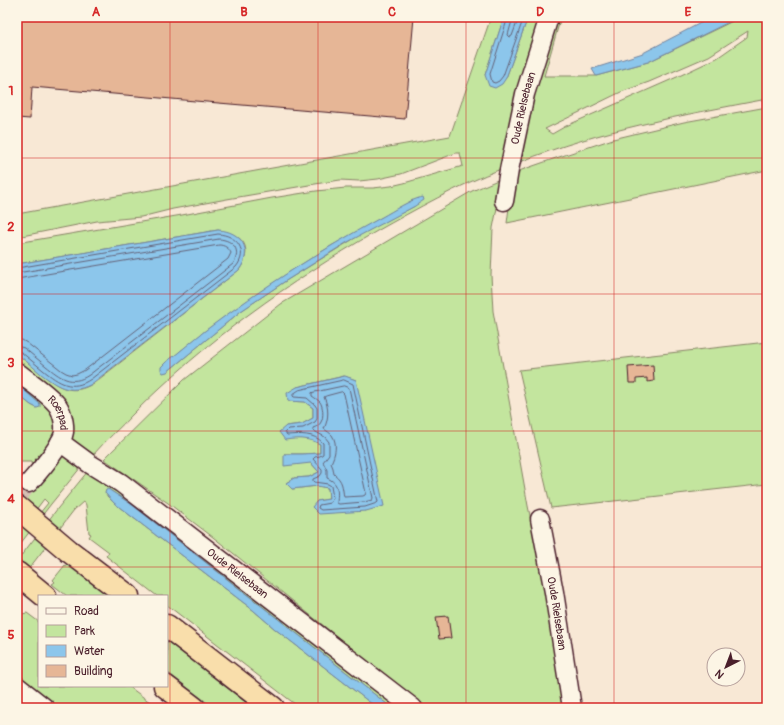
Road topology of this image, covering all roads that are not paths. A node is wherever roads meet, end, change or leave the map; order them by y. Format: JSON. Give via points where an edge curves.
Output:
{"nodes":[{"id":1,"x":549,"y":17,"type":"edge"},
{"id":2,"x":504,"y":201,"type":"dead end"},
{"id":3,"x":17,"y":372,"type":"edge"},
{"id":4,"x":60,"y":442,"type":"junction"},
{"id":5,"x":29,"y":483,"type":"tunnel mouth"},
{"id":6,"x":17,"y":507,"type":"edge"},
{"id":7,"x":540,"y":519,"type":"dead end"},
{"id":8,"x":17,"y":573,"type":"edge"},
{"id":9,"x":41,"y":593,"type":"edge"},
{"id":10,"x":127,"y":595,"type":"edge"},
{"id":11,"x":168,"y":627,"type":"edge"},
{"id":12,"x":17,"y":686,"type":"edge"},
{"id":13,"x":166,"y":687,"type":"edge"},
{"id":14,"x":45,"y":708,"type":"edge"},
{"id":15,"x":194,"y":708,"type":"edge"},
{"id":16,"x":274,"y":708,"type":"edge"},
{"id":17,"x":412,"y":708,"type":"edge"},
{"id":18,"x":572,"y":708,"type":"edge"}],
"edges":[{"from":1,"to":2,"type":"street","name":"Oude Rielsebaan","via":[[525,94]]},
{"from":3,"to":4,"type":"street","name":"Roerpad","via":[[58,406],[63,417],[64,432]]},
{"from":4,"to":5,"type":"street","name":"Roerpad"},
{"from":4,"to":17,"type":"street","name":"Oude Rielsebaan","via":[[122,483]]},
{"from":6,"to":10,"type":"highway"},
{"from":7,"to":18,"type":"street","name":"Oude Rielsebaan"},
{"from":8,"to":9,"type":"highway"},
{"from":11,"to":16,"type":"highway"},
{"from":12,"to":14,"type":"street"},
{"from":13,"to":15,"type":"highway"}]}
